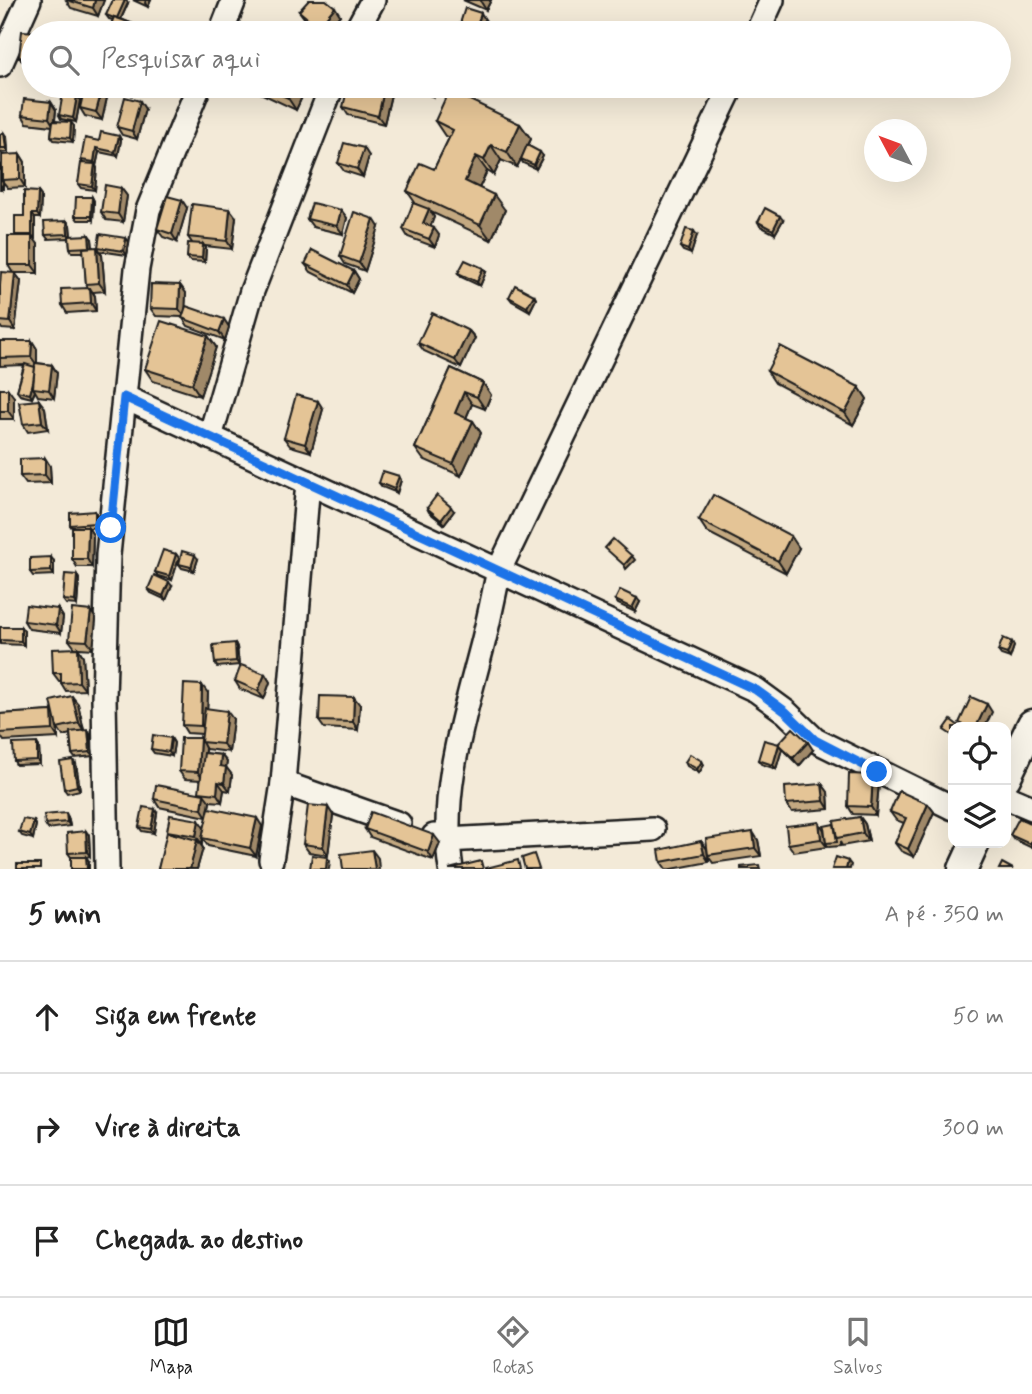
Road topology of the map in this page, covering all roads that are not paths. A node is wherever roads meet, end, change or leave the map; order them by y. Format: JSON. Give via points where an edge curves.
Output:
{"nodes":[{"id":1,"x":29,"y":0,"type":"edge"},
{"id":2,"x":234,"y":0,"type":"edge"},
{"id":3,"x":373,"y":0,"type":"edge"},
{"id":4,"x":772,"y":0,"type":"edge"},
{"id":5,"x":226,"y":21,"type":"edge"},
{"id":6,"x":362,"y":21,"type":"edge"},
{"id":7,"x":762,"y":21,"type":"edge"},
{"id":8,"x":0,"y":65,"type":"edge"},
{"id":9,"x":194,"y":98,"type":"edge"},
{"id":10,"x":327,"y":98,"type":"edge"},
{"id":11,"x":726,"y":98,"type":"edge"},
{"id":12,"x":124,"y":397,"type":"junction"},
{"id":13,"x":210,"y":437,"type":"junction"},
{"id":14,"x":308,"y":482,"type":"junction"},
{"id":15,"x":499,"y":570,"type":"junction"},
{"id":16,"x":1032,"y":724,"type":"edge"},
{"id":17,"x":1011,"y":768,"type":"edge"},
{"id":18,"x":283,"y":783,"type":"junction"},
{"id":19,"x":1011,"y":799,"type":"edge"},
{"id":20,"x":948,"y":806,"type":"edge"},
{"id":21,"x":1032,"y":808,"type":"edge"},
{"id":22,"x":653,"y":829,"type":"dead end"},
{"id":23,"x":446,"y":841,"type":"junction"},
{"id":24,"x":973,"y":848,"type":"edge"},
{"id":25,"x":271,"y":860,"type":"dead end"},
{"id":26,"x":107,"y":869,"type":"edge"},
{"id":27,"x":451,"y":869,"type":"edge"},
{"id":28,"x":963,"y":869,"type":"edge"}],
"edges":[{"from":1,"to":8,"type":"street"},
{"from":2,"to":5,"type":"street"},
{"from":3,"to":6,"type":"street"},
{"from":4,"to":7,"type":"street"},
{"from":9,"to":12,"type":"street","via":[[148,210]]},
{"from":10,"to":13,"type":"street","via":[[252,291]]},
{"from":11,"to":15,"type":"street"},
{"from":12,"to":13,"type":"street"},
{"from":12,"to":26,"type":"street","via":[[108,555],[104,698]]},
{"from":13,"to":14,"type":"street"},
{"from":14,"to":15,"type":"street"},
{"from":14,"to":18,"type":"street"},
{"from":15,"to":20,"type":"street","via":[[756,690],[815,740]]},
{"from":15,"to":23,"type":"street","via":[[462,719]]},
{"from":16,"to":17,"type":"street"},
{"from":18,"to":23,"type":"street"},
{"from":18,"to":25,"type":"street"},
{"from":19,"to":21,"type":"street"},
{"from":22,"to":23,"type":"street"},
{"from":23,"to":27,"type":"street"},
{"from":24,"to":28,"type":"street"}]}
